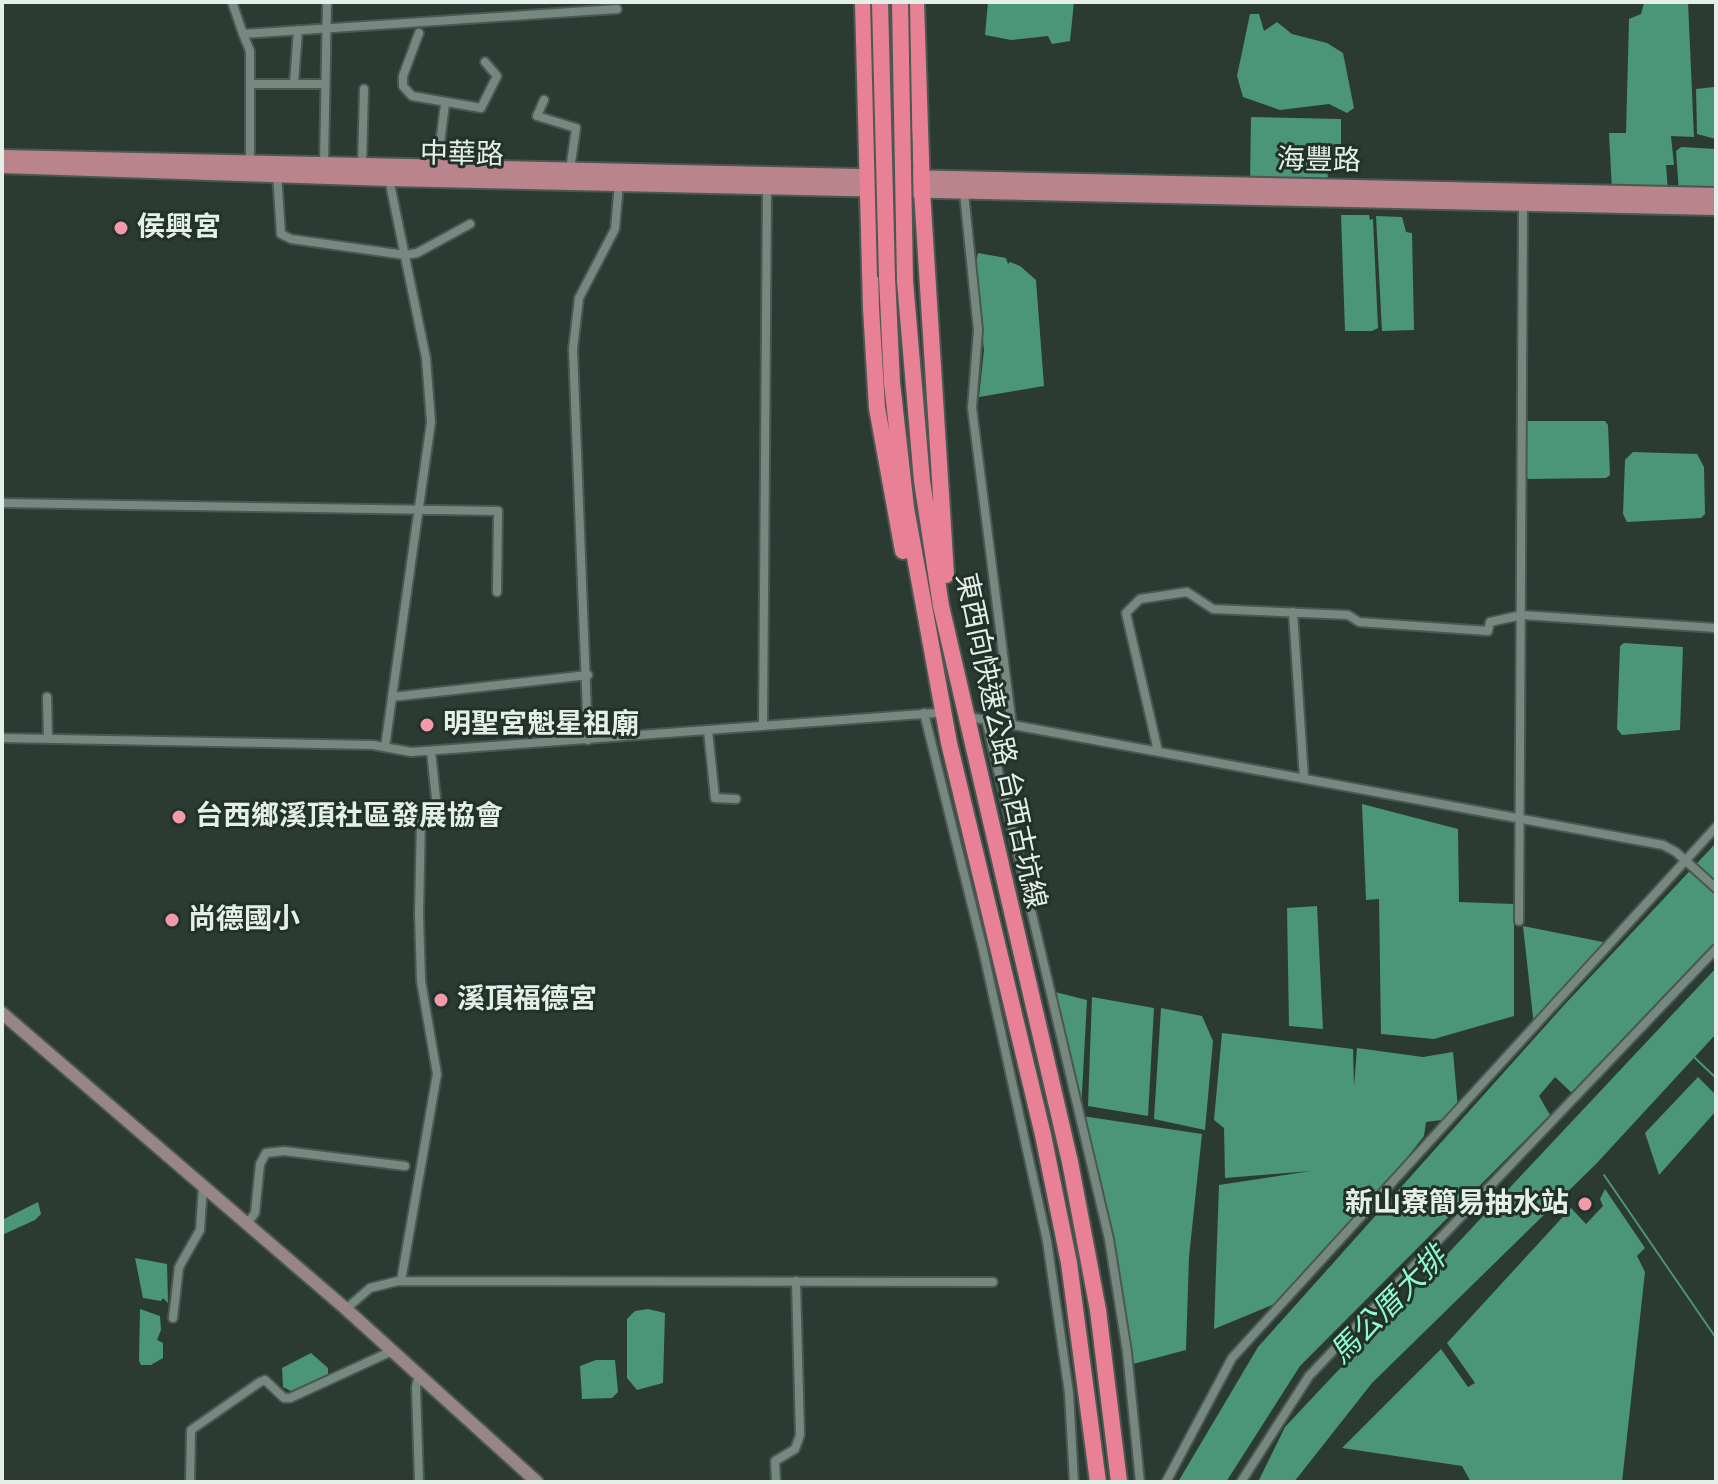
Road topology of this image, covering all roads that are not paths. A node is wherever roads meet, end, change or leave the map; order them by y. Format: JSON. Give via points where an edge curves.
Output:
{"nodes":[{"id":1,"x":232,"y":2,"type":"edge"},
{"id":2,"x":327,"y":2,"type":"edge"},
{"id":3,"x":863,"y":2,"type":"edge"},
{"id":4,"x":880,"y":2,"type":"edge"},
{"id":5,"x":900,"y":2,"type":"edge"},
{"id":6,"x":916,"y":2,"type":"edge"},
{"id":7,"x":617,"y":9,"type":"dead end"},
{"id":8,"x":327,"y":28,"type":"junction"},
{"id":9,"x":298,"y":30,"type":"junction"},
{"id":10,"x":419,"y":33,"type":"dead end"},
{"id":11,"x":243,"y":34,"type":"junction"},
{"id":12,"x":485,"y":62,"type":"dead end"},
{"id":13,"x":294,"y":83,"type":"junction"},
{"id":14,"x":251,"y":84,"type":"junction"},
{"id":15,"x":325,"y":84,"type":"junction"},
{"id":16,"x":364,"y":89,"type":"dead end"},
{"id":17,"x":544,"y":100,"type":"dead end"},
{"id":18,"x":445,"y":104,"type":"junction"},
{"id":19,"x":2,"y":157,"type":"edge"},
{"id":20,"x":250,"y":162,"type":"junction"},
{"id":21,"x":324,"y":164,"type":"junction"},
{"id":22,"x":362,"y":165,"type":"junction"},
{"id":23,"x":2,"y":166,"type":"edge"},
{"id":24,"x":437,"y":167,"type":"junction"},
{"id":25,"x":570,"y":170,"type":"junction"},
{"id":26,"x":388,"y":173,"type":"junction"},
{"id":27,"x":277,"y":175,"type":"junction"},
{"id":28,"x":869,"y":182,"type":"junction"},
{"id":29,"x":619,"y":184,"type":"junction"},
{"id":30,"x":921,"y":184,"type":"junction"},
{"id":31,"x":767,"y":188,"type":"junction"},
{"id":32,"x":964,"y":193,"type":"junction"},
{"id":33,"x":1716,"y":195,"type":"edge"},
{"id":34,"x":1523,"y":206,"type":"junction"},
{"id":35,"x":1716,"y":208,"type":"edge"},
{"id":36,"x":470,"y":224,"type":"dead end"},
{"id":37,"x":405,"y":255,"type":"junction"},
{"id":38,"x":2,"y":503,"type":"edge"},
{"id":39,"x":418,"y":509,"type":"junction"},
{"id":40,"x":497,"y":592,"type":"dead end"},
{"id":41,"x":1293,"y":612,"type":"junction"},
{"id":42,"x":1522,"y":615,"type":"junction"},
{"id":43,"x":1716,"y":628,"type":"edge"},
{"id":44,"x":588,"y":675,"type":"junction"},
{"id":45,"x":47,"y":697,"type":"dead end"},
{"id":46,"x":392,"y":697,"type":"junction"},
{"id":47,"x":924,"y":713,"type":"junction"},
{"id":48,"x":936,"y":713,"type":"dead end"},
{"id":49,"x":975,"y":718,"type":"dead end"},
{"id":50,"x":986,"y":720,"type":"junction"},
{"id":51,"x":1012,"y":725,"type":"junction"},
{"id":52,"x":763,"y":726,"type":"junction"},
{"id":53,"x":708,"y":731,"type":"junction"},
{"id":54,"x":969,"y":735,"type":"junction"},
{"id":55,"x":2,"y":738,"type":"edge"},
{"id":56,"x":48,"y":739,"type":"junction"},
{"id":57,"x":588,"y":740,"type":"junction"},
{"id":58,"x":949,"y":743,"type":"junction"},
{"id":59,"x":385,"y":747,"type":"junction"},
{"id":60,"x":431,"y":751,"type":"junction"},
{"id":61,"x":1158,"y":751,"type":"junction"},
{"id":62,"x":1304,"y":778,"type":"junction"},
{"id":63,"x":736,"y":799,"type":"dead end"},
{"id":64,"x":1522,"y":819,"type":"junction"},
{"id":65,"x":1716,"y":827,"type":"edge"},
{"id":66,"x":1683,"y":859,"type":"junction"},
{"id":67,"x":1716,"y":888,"type":"edge"},
{"id":68,"x":1519,"y":921,"type":"dead end"},
{"id":69,"x":1716,"y":949,"type":"edge"},
{"id":70,"x":2,"y":1013,"type":"edge"},
{"id":71,"x":405,"y":1166,"type":"dead end"},
{"id":72,"x":203,"y":1186,"type":"junction"},
{"id":73,"x":247,"y":1224,"type":"junction"},
{"id":74,"x":401,"y":1281,"type":"junction"},
{"id":75,"x":796,"y":1281,"type":"junction"},
{"id":76,"x":993,"y":1282,"type":"dead end"},
{"id":77,"x":346,"y":1309,"type":"junction"},
{"id":78,"x":173,"y":1318,"type":"dead end"},
{"id":79,"x":392,"y":1351,"type":"junction"},
{"id":80,"x":419,"y":1375,"type":"junction"},
{"id":81,"x":190,"y":1482,"type":"edge"},
{"id":82,"x":419,"y":1482,"type":"edge"},
{"id":83,"x":537,"y":1482,"type":"edge"},
{"id":84,"x":776,"y":1482,"type":"edge"},
{"id":85,"x":1074,"y":1482,"type":"edge"},
{"id":86,"x":1098,"y":1482,"type":"edge"},
{"id":87,"x":1119,"y":1482,"type":"edge"},
{"id":88,"x":1140,"y":1482,"type":"edge"},
{"id":89,"x":1166,"y":1482,"type":"edge"},
{"id":90,"x":1241,"y":1482,"type":"edge"}],
"edges":[{"from":1,"to":11,"type":"street"},
{"from":2,"to":8,"type":"street"},
{"from":3,"to":28,"type":"highway"},
{"from":4,"to":58,"type":"highway","name":"東西向快速公路 台西古坑線","bridge":true,"via":[[892,383],[906,508]]},
{"from":5,"to":54,"type":"highway","name":"東西向快速公路 台西古坑線","bridge":true,"via":[[905,281],[922,481],[941,606]]},
{"from":6,"to":30,"type":"highway"},
{"from":7,"to":8,"type":"street"},
{"from":8,"to":9,"type":"street"},
{"from":8,"to":15,"type":"street"},
{"from":9,"to":11,"type":"street"},
{"from":9,"to":13,"type":"street"},
{"from":10,"to":18,"type":"street","via":[[403,86],[412,96]]},
{"from":11,"to":14,"type":"street","via":[[250,51]]},
{"from":12,"to":18,"type":"street","via":[[497,76],[481,108]]},
{"from":13,"to":14,"type":"street"},
{"from":13,"to":15,"type":"street"},
{"from":14,"to":20,"type":"street"},
{"from":15,"to":21,"type":"street"},
{"from":16,"to":22,"type":"street"},
{"from":17,"to":25,"type":"street","via":[[537,116],[576,128]]},
{"from":18,"to":24,"type":"street"},
{"from":19,"to":20,"type":"main road","name":"中華路"},
{"from":20,"to":21,"type":"main road","name":"中華路"},
{"from":21,"to":22,"type":"main road","name":"中華路"},
{"from":22,"to":26,"type":"main road","name":"中華路"},
{"from":23,"to":27,"type":"main road","name":"中華路"},
{"from":24,"to":25,"type":"main road","name":"中華路"},
{"from":24,"to":26,"type":"main road","name":"中華路"},
{"from":25,"to":28,"type":"main road","name":"中華路"},
{"from":26,"to":27,"type":"main road","name":"中華路"},
{"from":26,"to":29,"type":"main road","name":"中華路"},
{"from":26,"to":37,"type":"street"},
{"from":27,"to":37,"type":"street","via":[[281,234]]},
{"from":28,"to":30,"type":"main road","name":"中華路"},
{"from":28,"to":31,"type":"main road","name":"中華路"},
{"from":28,"to":58,"type":"highway","via":[[877,408],[892,503]]},
{"from":29,"to":31,"type":"main road","name":"中華路"},
{"from":29,"to":44,"type":"street","via":[[615,229],[579,298],[573,349]]},
{"from":30,"to":32,"type":"main road","name":"海豐路"},
{"from":30,"to":33,"type":"main road","name":"海豐路"},
{"from":30,"to":54,"type":"highway","via":[[947,582]]},
{"from":31,"to":52,"type":"street"},
{"from":32,"to":34,"type":"main road","name":"海豐路"},
{"from":32,"to":51,"type":"street","via":[[978,330],[972,408]]},
{"from":34,"to":35,"type":"main road","name":"海豐路"},
{"from":34,"to":42,"type":"street"},
{"from":36,"to":37,"type":"street"},
{"from":37,"to":39,"type":"street","via":[[426,358],[431,422]]},
{"from":38,"to":39,"type":"street"},
{"from":39,"to":40,"type":"street","via":[[498,511]]},
{"from":39,"to":46,"type":"street"},
{"from":41,"to":42,"type":"street","via":[[1488,631],[1490,622]]},
{"from":41,"to":61,"type":"street","via":[[1213,609],[1187,592],[1140,599],[1130,607],[1126,613]]},
{"from":41,"to":62,"type":"street"},
{"from":42,"to":43,"type":"street"},
{"from":42,"to":64,"type":"street"},
{"from":44,"to":46,"type":"street"},
{"from":44,"to":57,"type":"street"},
{"from":45,"to":56,"type":"street"},
{"from":46,"to":59,"type":"street"},
{"from":47,"to":48,"type":"street"},
{"from":47,"to":52,"type":"street"},
{"from":47,"to":85,"type":"street","via":[[1047,1241],[1069,1393]]},
{"from":49,"to":50,"type":"street"},
{"from":50,"to":51,"type":"street"},
{"from":50,"to":88,"type":"street","via":[[1109,1239]]},
{"from":51,"to":61,"type":"street"},
{"from":52,"to":53,"type":"street"},
{"from":53,"to":57,"type":"street"},
{"from":53,"to":63,"type":"street","via":[[715,798]]},
{"from":54,"to":87,"type":"highway","name":"東西向快速公路 台西古坑線","via":[[1082,1222]]},
{"from":55,"to":56,"type":"street"},
{"from":56,"to":59,"type":"street"},
{"from":57,"to":60,"type":"street"},
{"from":58,"to":86,"type":"highway","name":"東西向快速公路 台西古坑線","via":[[1043,1135],[1075,1294]]},
{"from":59,"to":60,"type":"street"},
{"from":60,"to":74,"type":"street","via":[[438,817],[421,818],[419,914],[421,981],[437,1074]]},
{"from":61,"to":62,"type":"street"},
{"from":62,"to":64,"type":"street"},
{"from":64,"to":66,"type":"street","via":[[1663,845]]},
{"from":64,"to":68,"type":"street"},
{"from":65,"to":66,"type":"street"},
{"from":66,"to":67,"type":"street"},
{"from":66,"to":89,"type":"street","via":[[1232,1358]]},
{"from":69,"to":90,"type":"street","via":[[1309,1376]]},
{"from":70,"to":72,"type":"street"},
{"from":71,"to":73,"type":"street","via":[[266,1153],[255,1213]]},
{"from":72,"to":73,"type":"street"},
{"from":72,"to":78,"type":"street","via":[[200,1230],[179,1267]]},
{"from":73,"to":77,"type":"street"},
{"from":74,"to":75,"type":"street"},
{"from":74,"to":77,"type":"street","via":[[370,1288]]},
{"from":75,"to":76,"type":"street"},
{"from":75,"to":84,"type":"street","via":[[800,1435],[795,1449],[775,1461]]},
{"from":77,"to":79,"type":"street"},
{"from":79,"to":80,"type":"street"},
{"from":79,"to":81,"type":"street","via":[[290,1398],[265,1380],[260,1382],[191,1430]]},
{"from":80,"to":82,"type":"street"},
{"from":80,"to":83,"type":"street"}]}
